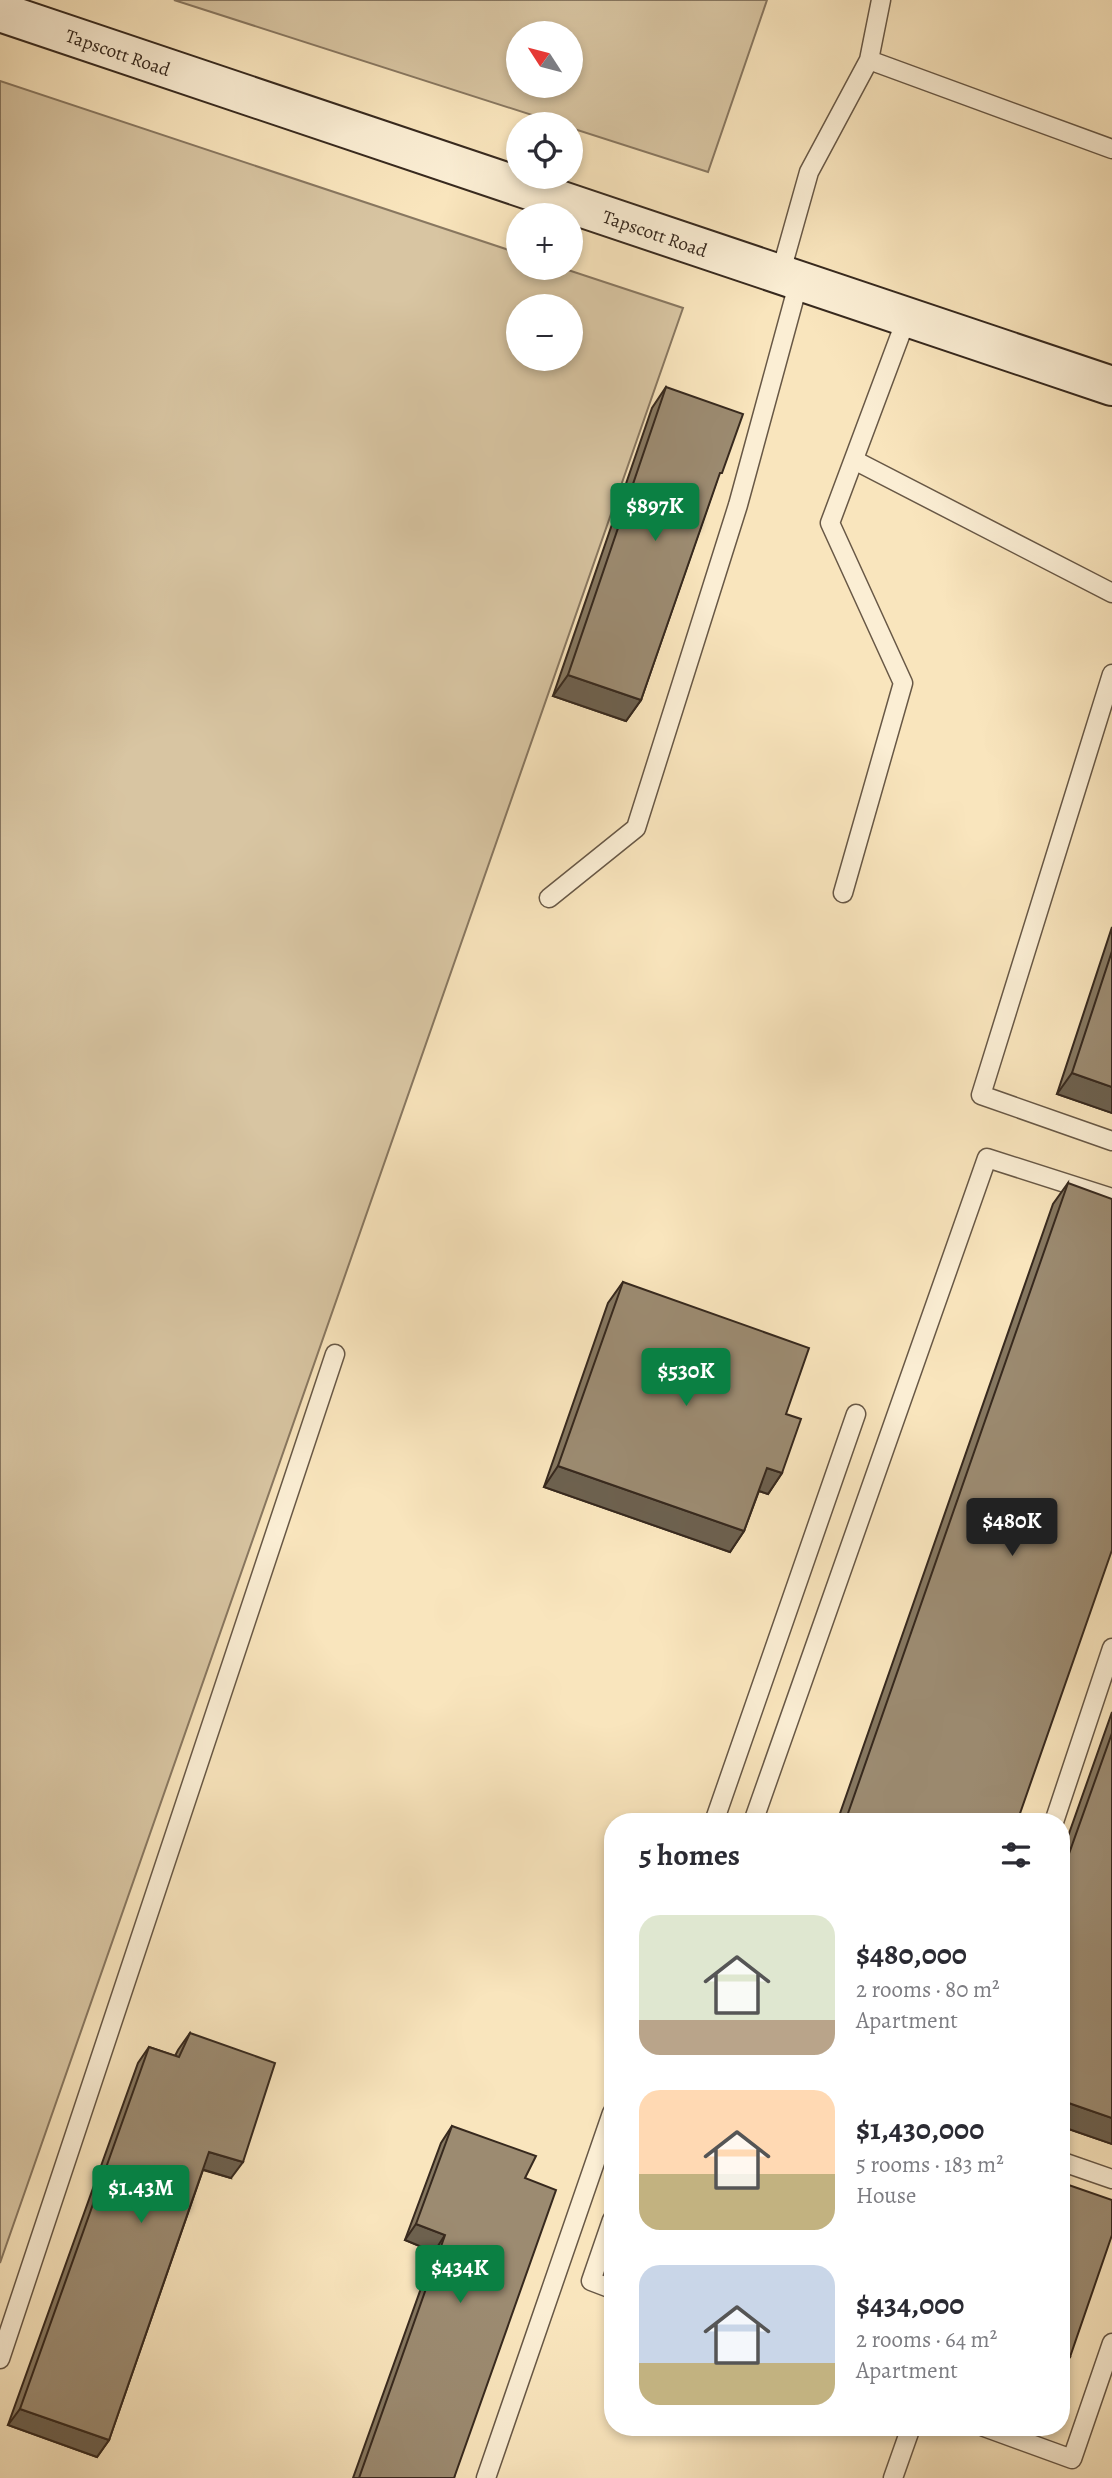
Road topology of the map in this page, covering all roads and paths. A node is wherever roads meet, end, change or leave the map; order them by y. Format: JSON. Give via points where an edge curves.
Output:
{"nodes":[{"id":1,"x":881,"y":0,"type":"edge"},
{"id":2,"x":0,"y":12,"type":"edge"},
{"id":3,"x":869,"y":60,"type":"junction"},
{"id":4,"x":1112,"y":149,"type":"edge"},
{"id":5,"x":790,"y":278,"type":"junction"},
{"id":6,"x":907,"y":317,"type":"junction"},
{"id":7,"x":1112,"y":386,"type":"edge"},
{"id":8,"x":854,"y":460,"type":"junction"},
{"id":9,"x":1112,"y":593,"type":"edge"},
{"id":10,"x":1112,"y":674,"type":"edge"},
{"id":11,"x":843,"y":893,"type":"dead end"},
{"id":12,"x":549,"y":898,"type":"dead end"},
{"id":13,"x":1112,"y":1140,"type":"edge"},
{"id":14,"x":1112,"y":1198,"type":"edge"},
{"id":15,"x":335,"y":1354,"type":"dead end"},
{"id":16,"x":856,"y":1414,"type":"dead end"},
{"id":17,"x":1112,"y":1648,"type":"edge"},
{"id":18,"x":717,"y":1813,"type":"edge"},
{"id":19,"x":756,"y":1813,"type":"edge"},
{"id":20,"x":1057,"y":1813,"type":"edge"},
{"id":21,"x":604,"y":2136,"type":"edge"},
{"id":22,"x":1070,"y":2164,"type":"edge"},
{"id":23,"x":1112,"y":2179,"type":"edge"},
{"id":24,"x":604,"y":2243,"type":"edge"},
{"id":25,"x":604,"y":2286,"type":"edge"},
{"id":26,"x":1112,"y":2343,"type":"edge"},
{"id":27,"x":0,"y":2359,"type":"edge"},
{"id":28,"x":908,"y":2436,"type":"edge"},
{"id":29,"x":1009,"y":2436,"type":"edge"},
{"id":30,"x":486,"y":2478,"type":"edge"},
{"id":31,"x":893,"y":2478,"type":"edge"}],
"edges":[{"from":1,"to":3,"type":"lane"},
{"from":2,"to":5,"type":"street","name":"Tapscott Road"},
{"from":3,"to":4,"type":"lane"},
{"from":3,"to":5,"type":"lane","via":[[809,172]]},
{"from":5,"to":6,"type":"street","name":"Tapscott Road"},
{"from":5,"to":12,"type":"lane","via":[[738,505],[636,828]]},
{"from":6,"to":7,"type":"street","name":"Tapscott Road"},
{"from":6,"to":8,"type":"lane"},
{"from":8,"to":9,"type":"lane"},
{"from":8,"to":11,"type":"lane","via":[[830,523],[903,683]]},
{"from":10,"to":13,"type":"lane","via":[[981,1096]]},
{"from":14,"to":19,"type":"lane","via":[[986,1158]]},
{"from":15,"to":27,"type":"lane"},
{"from":16,"to":18,"type":"lane"},
{"from":17,"to":20,"type":"lane"},
{"from":21,"to":30,"type":"lane"},
{"from":22,"to":23,"type":"lane"},
{"from":24,"to":25,"type":"lane","via":[[591,2281]]},
{"from":26,"to":29,"type":"lane","via":[[1072,2459]]},
{"from":28,"to":31,"type":"lane"}]}
